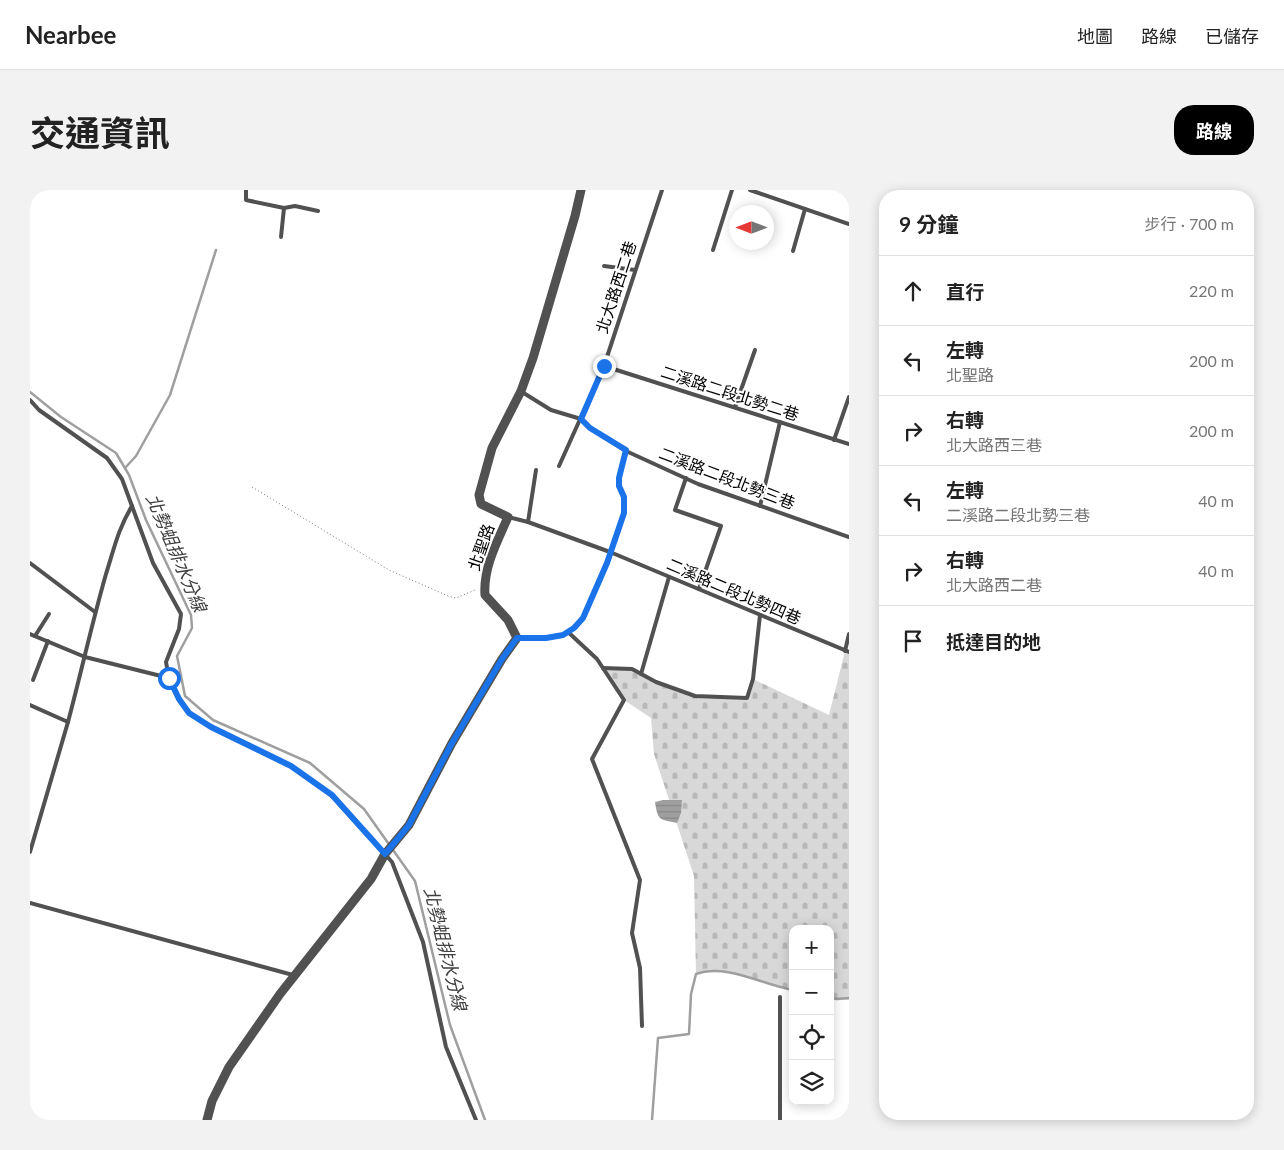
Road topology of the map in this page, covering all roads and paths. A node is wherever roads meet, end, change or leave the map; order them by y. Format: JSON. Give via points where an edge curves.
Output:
{"nodes":[{"id":1,"x":246,"y":190,"type":"edge"},
{"id":2,"x":580,"y":190,"type":"edge"},
{"id":3,"x":662,"y":190,"type":"edge"},
{"id":4,"x":732,"y":190,"type":"edge"},
{"id":5,"x":750,"y":190,"type":"edge"},
{"id":6,"x":284,"y":208,"type":"junction"},
{"id":7,"x":804,"y":209,"type":"junction"},
{"id":8,"x":318,"y":211,"type":"dead end"},
{"id":9,"x":849,"y":224,"type":"edge"},
{"id":10,"x":281,"y":237,"type":"dead end"},
{"id":11,"x":713,"y":250,"type":"dead end"},
{"id":12,"x":793,"y":251,"type":"dead end"},
{"id":13,"x":604,"y":266,"type":"dead end"},
{"id":14,"x":635,"y":270,"type":"junction"},
{"id":15,"x":755,"y":350,"type":"dead end"},
{"id":16,"x":604,"y":366,"type":"junction"},
{"id":17,"x":521,"y":391,"type":"junction"},
{"id":18,"x":849,"y":397,"type":"edge"},
{"id":19,"x":30,"y":400,"type":"edge"},
{"id":20,"x":735,"y":408,"type":"junction"},
{"id":21,"x":581,"y":419,"type":"junction"},
{"id":22,"x":780,"y":422,"type":"junction"},
{"id":23,"x":834,"y":440,"type":"junction"},
{"id":24,"x":849,"y":444,"type":"edge"},
{"id":25,"x":626,"y":450,"type":"junction"},
{"id":26,"x":559,"y":466,"type":"dead end"},
{"id":27,"x":536,"y":470,"type":"dead end"},
{"id":28,"x":686,"y":478,"type":"junction"},
{"id":29,"x":252,"y":487,"type":"dead end"},
{"id":30,"x":132,"y":506,"type":"junction"},
{"id":31,"x":760,"y":506,"type":"junction"},
{"id":32,"x":508,"y":517,"type":"junction"},
{"id":33,"x":528,"y":522,"type":"junction"},
{"id":34,"x":849,"y":537,"type":"edge"},
{"id":35,"x":610,"y":552,"type":"junction"},
{"id":36,"x":30,"y":563,"type":"edge"},
{"id":37,"x":669,"y":577,"type":"junction"},
{"id":38,"x":484,"y":585,"type":"junction"},
{"id":39,"x":699,"y":590,"type":"junction"},
{"id":40,"x":95,"y":612,"type":"junction"},
{"id":41,"x":49,"y":614,"type":"dead end"},
{"id":42,"x":760,"y":615,"type":"junction"},
{"id":43,"x":568,"y":632,"type":"junction"},
{"id":44,"x":849,"y":634,"type":"edge"},
{"id":45,"x":32,"y":635,"type":"edge"},
{"id":46,"x":517,"y":638,"type":"junction"},
{"id":47,"x":48,"y":641,"type":"junction"},
{"id":48,"x":847,"y":651,"type":"edge"},
{"id":49,"x":85,"y":658,"type":"junction"},
{"id":50,"x":603,"y":668,"type":"junction"},
{"id":51,"x":641,"y":674,"type":"junction"},
{"id":52,"x":169,"y":678,"type":"junction"},
{"id":53,"x":34,"y":680,"type":"dead end"},
{"id":54,"x":30,"y":705,"type":"edge"},
{"id":55,"x":68,"y":722,"type":"junction"},
{"id":56,"x":389,"y":849,"type":"junction"},
{"id":57,"x":30,"y":852,"type":"edge"},
{"id":58,"x":30,"y":902,"type":"edge"},
{"id":59,"x":295,"y":976,"type":"junction"},
{"id":60,"x":780,"y":997,"type":"dead end"},
{"id":61,"x":642,"y":1026,"type":"dead end"},
{"id":62,"x":207,"y":1120,"type":"edge"},
{"id":63,"x":476,"y":1120,"type":"edge"},
{"id":64,"x":780,"y":1120,"type":"edge"}],
"edges":[{"from":1,"to":6,"type":"lane","via":[[246,200]]},
{"from":2,"to":17,"type":"street","name":"北聖路"},
{"from":3,"to":14,"type":"lane","name":"北大路西二巷"},
{"from":4,"to":11,"type":"lane"},
{"from":5,"to":7,"type":"lane"},
{"from":6,"to":8,"type":"lane","via":[[295,206]]},
{"from":6,"to":10,"type":"lane"},
{"from":7,"to":9,"type":"lane"},
{"from":7,"to":12,"type":"lane"},
{"from":13,"to":14,"type":"lane"},
{"from":14,"to":16,"type":"lane","name":"北大路西二巷"},
{"from":15,"to":20,"type":"lane"},
{"from":16,"to":20,"type":"lane","name":"二溪路二段北勢二巷"},
{"from":16,"to":21,"type":"lane","name":"北大路西二巷"},
{"from":17,"to":21,"type":"lane","name":"二溪路二段北勢三巷","via":[[551,410]]},
{"from":17,"to":32,"type":"street","name":"北聖路","via":[[492,448],[479,495],[480,504]]},
{"from":18,"to":23,"type":"lane"},
{"from":19,"to":30,"type":"lane","via":[[39,410],[107,458],[122,479]]},
{"from":20,"to":22,"type":"lane","name":"二溪路二段北勢二巷"},
{"from":21,"to":25,"type":"lane","name":"二溪路二段北勢三巷"},
{"from":21,"to":26,"type":"lane","name":"北大路西二巷"},
{"from":22,"to":23,"type":"lane","name":"二溪路二段北勢二巷"},
{"from":22,"to":31,"type":"lane"},
{"from":23,"to":24,"type":"lane","name":"二溪路二段北勢二巷"},
{"from":25,"to":28,"type":"lane","name":"二溪路二段北勢三巷"},
{"from":25,"to":35,"type":"lane","via":[[619,478],[624,513]]},
{"from":27,"to":33,"type":"lane"},
{"from":28,"to":31,"type":"lane","name":"二溪路二段北勢三巷"},
{"from":28,"to":39,"type":"lane","via":[[675,510],[721,526]]},
{"from":29,"to":38,"type":"path","via":[[389,570],[448,596],[456,598]]},
{"from":30,"to":40,"type":"lane","via":[[121,524]]},
{"from":30,"to":52,"type":"lane","via":[[153,563],[181,614],[179,629],[166,662]]},
{"from":31,"to":34,"type":"lane","name":"二溪路二段北勢三巷"},
{"from":32,"to":33,"type":"lane"},
{"from":32,"to":38,"type":"street","name":"北聖路","via":[[492,552]]},
{"from":33,"to":35,"type":"lane"},
{"from":35,"to":37,"type":"lane","name":"二溪路二段北勢四巷"},
{"from":35,"to":43,"type":"lane","via":[[583,618]]},
{"from":36,"to":40,"type":"lane"},
{"from":37,"to":39,"type":"lane","name":"二溪路二段北勢四巷"},
{"from":37,"to":51,"type":"lane"},
{"from":38,"to":46,"type":"street","name":"北聖路","via":[[485,595],[508,620]]},
{"from":39,"to":42,"type":"lane","name":"二溪路二段北勢四巷"},
{"from":40,"to":49,"type":"lane"},
{"from":41,"to":45,"type":"lane"},
{"from":42,"to":48,"type":"lane","name":"二溪路二段北勢四巷"},
{"from":42,"to":51,"type":"lane","via":[[753,679],[747,698],[695,696]]},
{"from":43,"to":46,"type":"lane","via":[[546,638]]},
{"from":43,"to":50,"type":"lane"},
{"from":44,"to":48,"type":"lane"},
{"from":45,"to":47,"type":"lane"},
{"from":46,"to":56,"type":"street","via":[[452,743],[409,825]]},
{"from":47,"to":49,"type":"lane"},
{"from":47,"to":53,"type":"lane"},
{"from":49,"to":52,"type":"lane"},
{"from":49,"to":55,"type":"lane"},
{"from":50,"to":51,"type":"lane","via":[[632,669]]},
{"from":50,"to":61,"type":"lane","via":[[624,700],[592,759],[640,880],[632,933],[640,968]]},
{"from":52,"to":56,"type":"lane","via":[[189,713],[291,766],[332,795]]},
{"from":54,"to":55,"type":"lane"},
{"from":55,"to":57,"type":"lane"},
{"from":56,"to":59,"type":"street","via":[[371,879]]},
{"from":56,"to":63,"type":"lane","via":[[423,942],[446,1047]]},
{"from":58,"to":59,"type":"lane"},
{"from":59,"to":62,"type":"street","via":[[228,1067]]},
{"from":60,"to":64,"type":"lane"}]}
